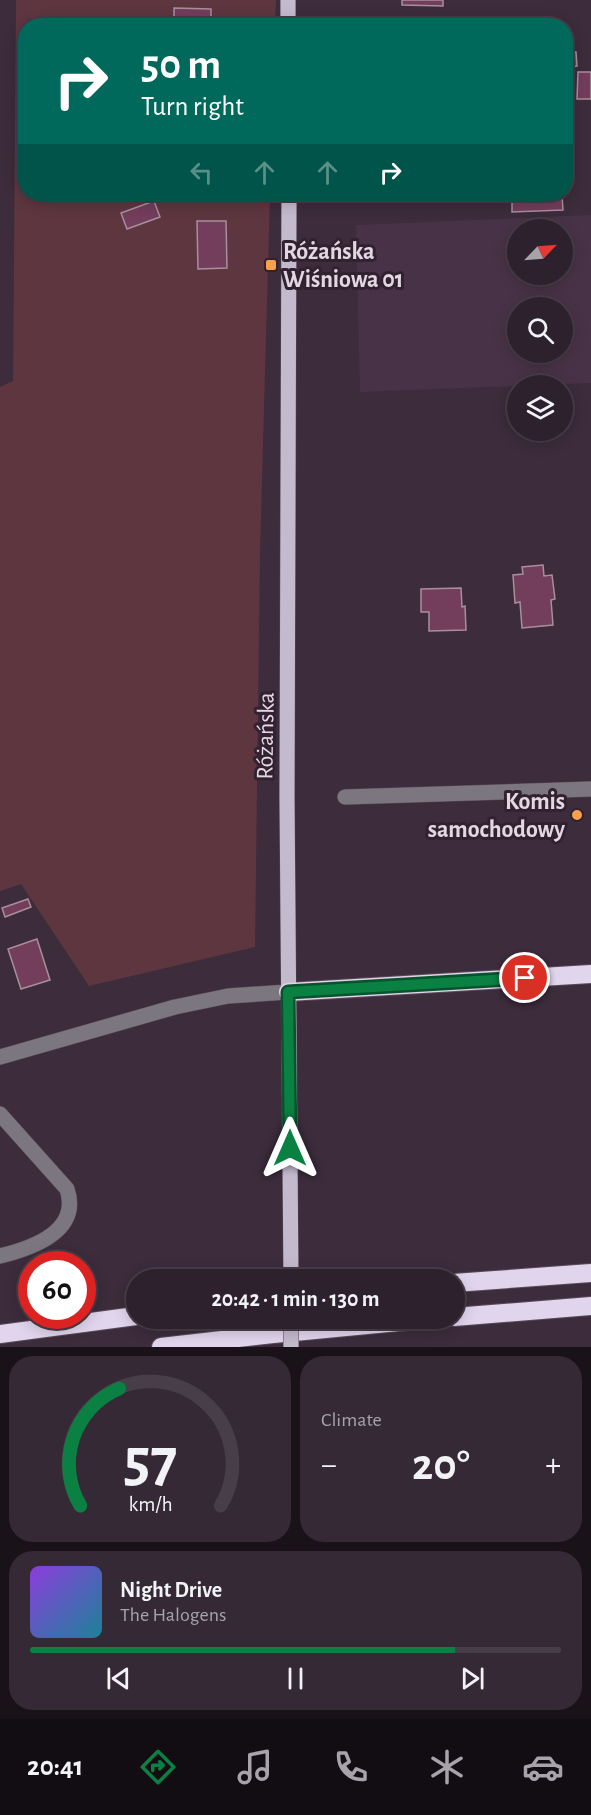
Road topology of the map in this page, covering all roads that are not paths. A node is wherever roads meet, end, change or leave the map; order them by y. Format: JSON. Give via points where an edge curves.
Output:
{"nodes":[{"id":1,"x":288,"y":0,"type":"edge"},
{"id":2,"x":288,"y":18,"type":"edge"},
{"id":3,"x":289,"y":201,"type":"edge"},
{"id":4,"x":591,"y":789,"type":"edge"},
{"id":5,"x":345,"y":797,"type":"dead end"},
{"id":6,"x":591,"y":974,"type":"edge"},
{"id":7,"x":288,"y":992,"type":"junction"},
{"id":8,"x":0,"y":1057,"type":"edge"},
{"id":9,"x":0,"y":1114,"type":"edge"},
{"id":10,"x":0,"y":1256,"type":"edge"},
{"id":11,"x":291,"y":1269,"type":"edge"},
{"id":12,"x":591,"y":1273,"type":"edge"},
{"id":13,"x":465,"y":1281,"type":"edge"},
{"id":14,"x":591,"y":1306,"type":"edge"},
{"id":15,"x":465,"y":1316,"type":"edge"},
{"id":16,"x":126,"y":1317,"type":"edge"},
{"id":17,"x":291,"y":1329,"type":"edge"},
{"id":18,"x":325,"y":1329,"type":"edge"},
{"id":19,"x":0,"y":1334,"type":"edge"},
{"id":20,"x":161,"y":1347,"type":"edge"},
{"id":21,"x":291,"y":1347,"type":"edge"}],
"edges":[{"from":1,"to":2,"type":"main road"},
{"from":3,"to":7,"type":"main road","name":"Różańska"},
{"from":4,"to":5,"type":"street"},
{"from":6,"to":7,"type":"highway"},
{"from":7,"to":8,"type":"street","via":[[228,996],[186,1005]]},
{"from":7,"to":11,"type":"main road","name":"Różańska"},
{"from":9,"to":10,"type":"street","via":[[67,1189],[70,1200],[70,1211],[60,1228],[26,1248]]},
{"from":12,"to":13,"type":"highway"},
{"from":14,"to":15,"type":"highway"},
{"from":16,"to":19,"type":"highway"},
{"from":17,"to":21,"type":"main road","bridge":true},
{"from":18,"to":20,"type":"highway"}]}
